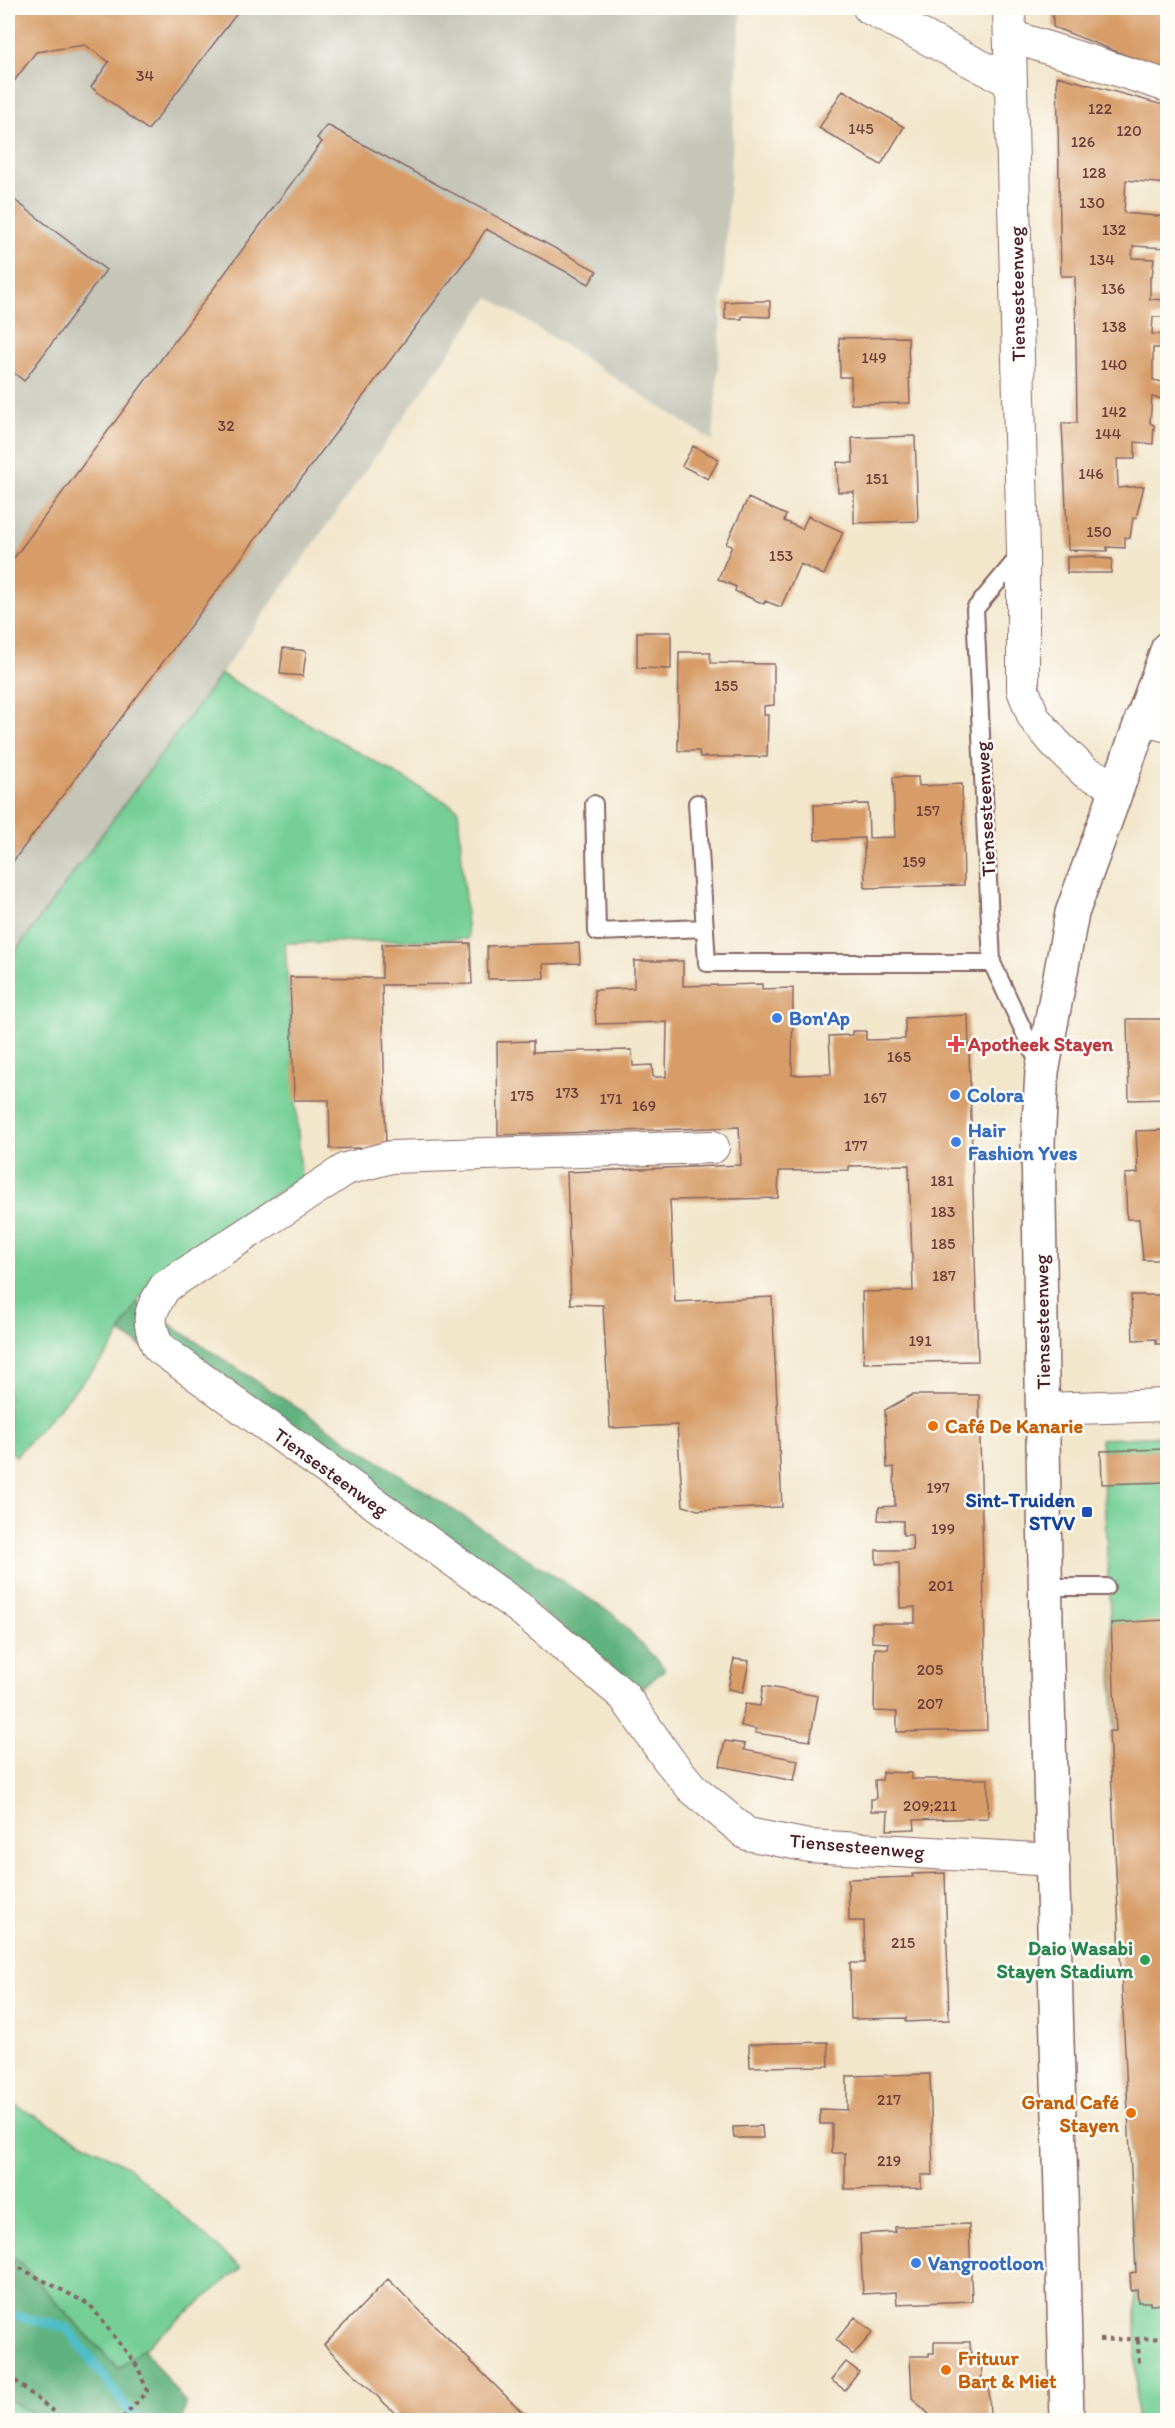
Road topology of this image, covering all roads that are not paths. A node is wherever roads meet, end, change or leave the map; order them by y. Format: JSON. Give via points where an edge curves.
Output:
{"nodes":[{"id":1,"x":869,"y":8,"type":"edge"},
{"id":2,"x":1010,"y":22,"type":"edge"},
{"id":3,"x":1011,"y":82,"type":"junction"},
{"id":4,"x":1167,"y":86,"type":"edge"},
{"id":5,"x":1023,"y":553,"type":"junction"},
{"id":6,"x":1167,"y":648,"type":"edge"},
{"id":7,"x":1154,"y":723,"type":"edge"},
{"id":8,"x":1117,"y":786,"type":"junction"},
{"id":9,"x":698,"y":803,"type":"dead end"},
{"id":10,"x":594,"y":804,"type":"dead end"},
{"id":11,"x":705,"y":928,"type":"junction"},
{"id":12,"x":992,"y":963,"type":"junction"},
{"id":13,"x":1042,"y":1072,"type":"junction"},
{"id":14,"x":713,"y":1147,"type":"dead end"},
{"id":15,"x":1167,"y":1405,"type":"edge"},
{"id":16,"x":1044,"y":1409,"type":"junction"},
{"id":17,"x":1046,"y":1587,"type":"junction"},
{"id":18,"x":1106,"y":1587,"type":"dead end"},
{"id":19,"x":1054,"y":1860,"type":"junction"},
{"id":20,"x":1067,"y":2421,"type":"edge"}],
"edges":[{"from":1,"to":3,"type":"street"},
{"from":2,"to":3,"type":"street","name":"Tiensesteenweg"},
{"from":2,"to":4,"type":"street","name":"Tiensesteenweg"},
{"from":3,"to":5,"type":"street","name":"Tiensesteenweg"},
{"from":5,"to":8,"type":"street","name":"Tiensesteenweg","via":[[1023,690],[1034,718],[1085,772]]},
{"from":5,"to":12,"type":"lane","name":"Tiensesteenweg","via":[[975,609]]},
{"from":6,"to":7,"type":"main road","name":"Tiensesteenweg"},
{"from":7,"to":8,"type":"main road","name":"Tiensesteenweg"},
{"from":8,"to":13,"type":"main road","name":"Tiensesteenweg","via":[[1072,913]]},
{"from":9,"to":11,"type":"lane"},
{"from":10,"to":11,"type":"lane","via":[[597,932]]},
{"from":11,"to":12,"type":"lane","via":[[706,963]]},
{"from":12,"to":13,"type":"lane","name":"Tiensesteenweg"},
{"from":13,"to":16,"type":"main road","name":"Tiensesteenweg","via":[[1038,1142]]},
{"from":14,"to":19,"type":"street","name":"Tiensesteenweg","via":[[391,1157],[345,1169],[165,1287],[150,1311],[150,1328],[158,1347],[522,1610],[624,1696],[692,1788],[747,1834],[809,1846]]},
{"from":15,"to":16,"type":"street"},
{"from":16,"to":17,"type":"main road","name":"Tiensesteenweg"},
{"from":17,"to":18,"type":"lane"},
{"from":17,"to":19,"type":"main road","name":"Tiensesteenweg"},
{"from":19,"to":20,"type":"main road","name":"Tiensesteenweg"}]}
